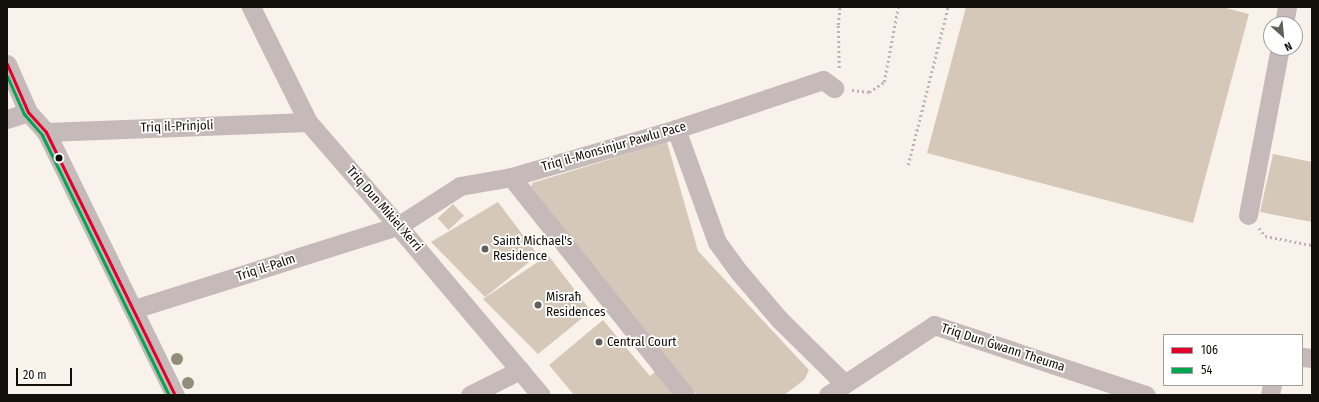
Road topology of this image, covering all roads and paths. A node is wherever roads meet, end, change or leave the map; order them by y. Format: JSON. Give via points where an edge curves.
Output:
{"nodes":[{"id":1,"x":251,"y":7,"type":"edge"},
{"id":2,"x":840,"y":7,"type":"edge"},
{"id":3,"x":898,"y":7,"type":"edge"},
{"id":4,"x":948,"y":7,"type":"edge"},
{"id":5,"x":1278,"y":56,"type":"edge"},
{"id":6,"x":7,"y":64,"type":"edge"},
{"id":7,"x":834,"y":88,"type":"junction"},
{"id":8,"x":28,"y":112,"type":"junction"},
{"id":9,"x":7,"y":119,"type":"edge"},
{"id":10,"x":308,"y":122,"type":"junction"},
{"id":11,"x":676,"y":129,"type":"junction"},
{"id":12,"x":46,"y":132,"type":"junction"},
{"id":13,"x":908,"y":166,"type":"dead end"},
{"id":14,"x":511,"y":177,"type":"junction"},
{"id":15,"x":1248,"y":215,"type":"joint"},
{"id":16,"x":398,"y":226,"type":"junction"},
{"id":17,"x":1312,"y":245,"type":"edge"},
{"id":18,"x":134,"y":309,"type":"junction"},
{"id":19,"x":520,"y":370,"type":"junction"},
{"id":20,"x":844,"y":384,"type":"junction"},
{"id":21,"x":176,"y":395,"type":"edge"},
{"id":22,"x":470,"y":395,"type":"edge"},
{"id":23,"x":541,"y":395,"type":"edge"},
{"id":24,"x":685,"y":395,"type":"edge"},
{"id":25,"x":828,"y":395,"type":"edge"},
{"id":26,"x":1146,"y":395,"type":"edge"}],
"edges":[{"from":1,"to":10,"type":"street","name":"Triq Dun Mikiel Xerri"},
{"from":2,"to":7,"type":"path","via":[[839,76]]},
{"from":3,"to":7,"type":"path","via":[[884,82],[869,92]]},
{"from":4,"to":13,"type":"path"},
{"from":5,"to":15,"type":"street"},
{"from":6,"to":8,"type":"street"},
{"from":7,"to":11,"type":"street","name":"Triq il-Monsinjur Pawlu Pace","via":[[823,80]]},
{"from":8,"to":9,"type":"street"},
{"from":8,"to":12,"type":"street"},
{"from":10,"to":12,"type":"street","name":"Triq il-Prinjoli"},
{"from":10,"to":16,"type":"street","name":"Triq Dun Mikiel Xerri"},
{"from":11,"to":14,"type":"street","name":"Triq il-Monsinjur Pawlu Pace"},
{"from":11,"to":20,"type":"street","via":[[717,242],[779,319]]},
{"from":12,"to":18,"type":"street"},
{"from":14,"to":16,"type":"street","name":"Triq il-Monsinjur Pawlu Pace","via":[[460,186]]},
{"from":14,"to":24,"type":"street"},
{"from":15,"to":17,"type":"path","via":[[1265,236]]},
{"from":16,"to":18,"type":"street","name":"Triq il-Palm"},
{"from":16,"to":19,"type":"street","name":"Triq Dun Mikiel Xerri"},
{"from":18,"to":21,"type":"street"},
{"from":19,"to":22,"type":"street"},
{"from":19,"to":23,"type":"street","name":"Triq Dun Mikiel Xerri"},
{"from":20,"to":25,"type":"street","name":"Triq Dun Ġwann Theuma"},
{"from":20,"to":26,"type":"street","name":"Triq Dun Ġwann Theuma","via":[[934,325]]}]}
